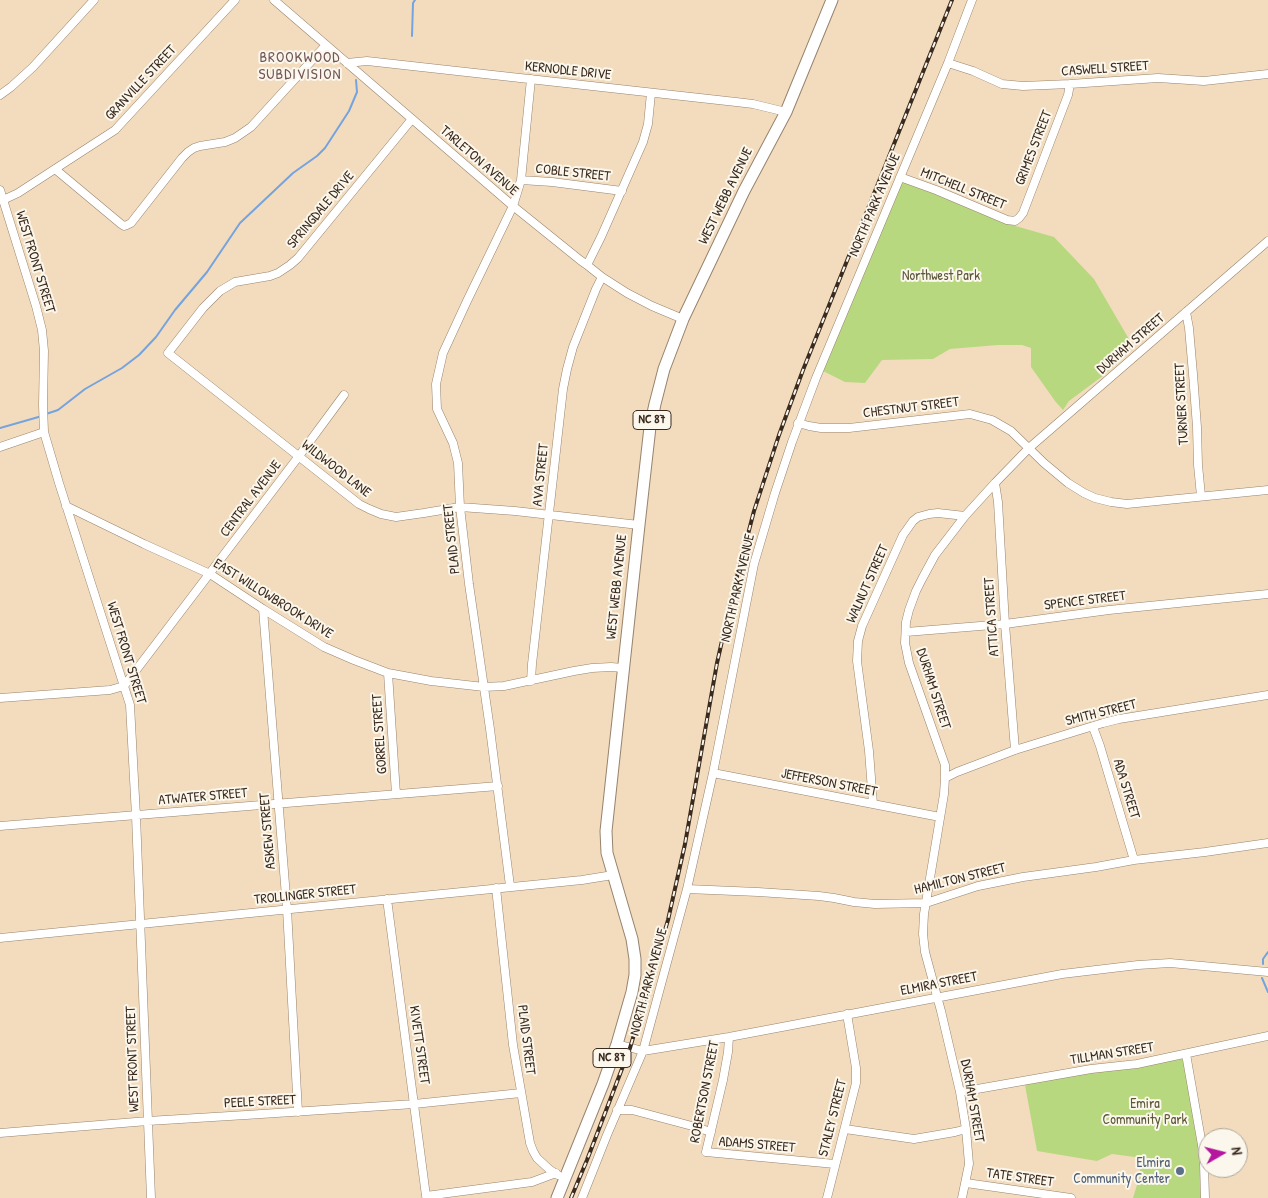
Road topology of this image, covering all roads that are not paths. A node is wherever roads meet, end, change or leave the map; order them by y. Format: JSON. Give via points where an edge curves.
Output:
{"nodes":[{"id":1,"x":94,"y":0,"type":"edge"},
{"id":2,"x":235,"y":0,"type":"edge"},
{"id":3,"x":274,"y":0,"type":"edge"},
{"id":4,"x":832,"y":0,"type":"edge"},
{"id":5,"x":972,"y":0,"type":"edge"},
{"id":6,"x":326,"y":45,"type":"junction"},
{"id":7,"x":347,"y":63,"type":"junction"},
{"id":8,"x":948,"y":63,"type":"junction"},
{"id":9,"x":1268,"y":74,"type":"edge"},
{"id":10,"x":531,"y":79,"type":"junction"},
{"id":11,"x":1070,"y":84,"type":"junction"},
{"id":12,"x":651,"y":92,"type":"junction"},
{"id":13,"x":0,"y":95,"type":"edge"},
{"id":14,"x":786,"y":112,"type":"junction"},
{"id":15,"x":412,"y":119,"type":"junction"},
{"id":16,"x":55,"y":169,"type":"junction"},
{"id":17,"x":900,"y":177,"type":"junction"},
{"id":18,"x":521,"y":180,"type":"junction"},
{"id":19,"x":0,"y":190,"type":"edge"},
{"id":20,"x":622,"y":191,"type":"junction"},
{"id":21,"x":3,"y":200,"type":"junction"},
{"id":22,"x":514,"y":206,"type":"junction"},
{"id":23,"x":1017,"y":219,"type":"joint"},
{"id":24,"x":1268,"y":240,"type":"edge"},
{"id":25,"x":587,"y":264,"type":"junction"},
{"id":26,"x":602,"y":277,"type":"junction"},
{"id":27,"x":1186,"y":312,"type":"junction"},
{"id":28,"x":683,"y":319,"type":"junction"},
{"id":29,"x":168,"y":353,"type":"joint"},
{"id":30,"x":344,"y":394,"type":"dead end"},
{"id":31,"x":798,"y":423,"type":"junction"},
{"id":32,"x":44,"y":432,"type":"junction"},
{"id":33,"x":0,"y":447,"type":"edge"},
{"id":34,"x":1029,"y":448,"type":"junction"},
{"id":35,"x":299,"y":456,"type":"junction"},
{"id":36,"x":995,"y":483,"type":"junction"},
{"id":37,"x":1268,"y":490,"type":"edge"},
{"id":38,"x":1201,"y":496,"type":"junction"},
{"id":39,"x":66,"y":506,"type":"junction"},
{"id":40,"x":460,"y":507,"type":"junction"},
{"id":41,"x":549,"y":515,"type":"junction"},
{"id":42,"x":965,"y":516,"type":"junction"},
{"id":43,"x":639,"y":525,"type":"junction"},
{"id":44,"x":210,"y":574,"type":"junction"},
{"id":45,"x":1268,"y":594,"type":"edge"},
{"id":46,"x":263,"y":609,"type":"junction"},
{"id":47,"x":1005,"y":624,"type":"junction"},
{"id":48,"x":906,"y":632,"type":"junction"},
{"id":49,"x":623,"y":668,"type":"junction"},
{"id":50,"x":388,"y":673,"type":"junction"},
{"id":51,"x":531,"y":681,"type":"junction"},
{"id":52,"x":124,"y":686,"type":"junction"},
{"id":53,"x":484,"y":687,"type":"junction"},
{"id":54,"x":1268,"y":695,"type":"edge"},
{"id":55,"x":0,"y":698,"type":"edge"},
{"id":56,"x":1093,"y":726,"type":"junction"},
{"id":57,"x":1015,"y":750,"type":"junction"},
{"id":58,"x":713,"y":773,"type":"junction"},
{"id":59,"x":945,"y":778,"type":"junction"},
{"id":60,"x":498,"y":786,"type":"junction"},
{"id":61,"x":396,"y":794,"type":"junction"},
{"id":62,"x":279,"y":804,"type":"junction"},
{"id":63,"x":873,"y":804,"type":"junction"},
{"id":64,"x":136,"y":816,"type":"junction"},
{"id":65,"x":940,"y":818,"type":"junction"},
{"id":66,"x":0,"y":826,"type":"edge"},
{"id":67,"x":1268,"y":843,"type":"edge"},
{"id":68,"x":1134,"y":860,"type":"junction"},
{"id":69,"x":613,"y":875,"type":"junction"},
{"id":70,"x":510,"y":886,"type":"junction"},
{"id":71,"x":496,"y":888,"type":"junction"},
{"id":72,"x":687,"y":889,"type":"junction"},
{"id":73,"x":387,"y":899,"type":"junction"},
{"id":74,"x":926,"y":903,"type":"junction"},
{"id":75,"x":287,"y":909,"type":"junction"},
{"id":76,"x":140,"y":925,"type":"junction"},
{"id":77,"x":0,"y":938,"type":"edge"},
{"id":78,"x":1268,"y":972,"type":"edge"},
{"id":79,"x":937,"y":997,"type":"junction"},
{"id":80,"x":847,"y":1014,"type":"junction"},
{"id":81,"x":1268,"y":1036,"type":"edge"},
{"id":82,"x":729,"y":1037,"type":"junction"},
{"id":83,"x":617,"y":1044,"type":"junction"},
{"id":84,"x":643,"y":1051,"type":"junction"},
{"id":85,"x":1186,"y":1054,"type":"junction"},
{"id":86,"x":960,"y":1092,"type":"junction"},
{"id":87,"x":521,"y":1094,"type":"junction"},
{"id":88,"x":414,"y":1104,"type":"junction"},
{"id":89,"x":617,"y":1110,"type":"junction"},
{"id":90,"x":298,"y":1112,"type":"junction"},
{"id":91,"x":148,"y":1121,"type":"junction"},
{"id":92,"x":845,"y":1129,"type":"junction"},
{"id":93,"x":966,"y":1129,"type":"junction"},
{"id":94,"x":711,"y":1132,"type":"junction"},
{"id":95,"x":0,"y":1133,"type":"edge"},
{"id":96,"x":706,"y":1152,"type":"joint"},
{"id":97,"x":835,"y":1164,"type":"junction"},
{"id":98,"x":561,"y":1176,"type":"junction"},
{"id":99,"x":966,"y":1183,"type":"junction"},
{"id":100,"x":151,"y":1198,"type":"edge"},
{"id":101,"x":558,"y":1198,"type":"edge"},
{"id":102,"x":582,"y":1198,"type":"edge"},
{"id":103,"x":827,"y":1198,"type":"edge"},
{"id":104,"x":962,"y":1198,"type":"edge"},
{"id":105,"x":1071,"y":1198,"type":"edge"},
{"id":106,"x":1205,"y":1198,"type":"edge"}],
"edges":[{"from":1,"to":13,"type":"street","via":[[33,67]]},
{"from":2,"to":16,"type":"street","name":"GRANVILLE STREET","via":[[115,130]]},
{"from":3,"to":6,"type":"street","name":"TARLETON AVENUE"},
{"from":4,"to":14,"type":"highway","name":"WEST WEBB AVENUE","number":"NC 87"},
{"from":5,"to":8,"type":"street","name":"NORTH PARK AVENUE"},
{"from":6,"to":7,"type":"street","name":"TARLETON AVENUE"},
{"from":6,"to":16,"type":"street","via":[[251,127],[225,142],[200,146],[188,152],[127,225],[121,224]]},
{"from":7,"to":10,"type":"street","name":"KERNODLE DRIVE","via":[[367,61]]},
{"from":7,"to":15,"type":"street","name":"TARLETON AVENUE"},
{"from":8,"to":11,"type":"street","name":"CASWELL STREET","via":[[1002,84]]},
{"from":8,"to":17,"type":"street","name":"NORTH PARK AVENUE"},
{"from":9,"to":11,"type":"street","name":"CASWELL STREET","via":[[1204,81],[1158,78]]},
{"from":10,"to":12,"type":"street","name":"KERNODLE DRIVE"},
{"from":10,"to":18,"type":"street","name":"PLAID STREET"},
{"from":11,"to":23,"type":"street","name":"GRIMES STREET","via":[[1023,213]]},
{"from":12,"to":14,"type":"street","name":"KERNODLE DRIVE","via":[[753,104]]},
{"from":12,"to":20,"type":"street","via":[[646,133]]},
{"from":14,"to":28,"type":"highway","name":"WEST WEBB AVENUE","number":"NC 87"},
{"from":15,"to":22,"type":"street","name":"TARLETON AVENUE"},
{"from":15,"to":29,"type":"street","name":"SPRINGDALE DRIVE","via":[[294,262],[278,273],[235,282],[220,292],[203,308]]},
{"from":16,"to":21,"type":"street","name":"GRANVILLE STREET"},
{"from":17,"to":23,"type":"street","name":"MITCHELL STREET","via":[[1007,220]]},
{"from":17,"to":31,"type":"street","name":"NORTH PARK AVENUE"},
{"from":18,"to":20,"type":"street","name":"COBLE STREET"},
{"from":18,"to":22,"type":"street","name":"PLAID STREET"},
{"from":19,"to":21,"type":"street","name":"WEST FRONT STREET"},
{"from":20,"to":25,"type":"street"},
{"from":21,"to":32,"type":"street","name":"WEST FRONT STREET","via":[[42,330]]},
{"from":22,"to":25,"type":"street","name":"TARLETON AVENUE"},
{"from":22,"to":40,"type":"street","name":"PLAID STREET","via":[[454,328],[438,373],[437,409],[453,443],[458,463]]},
{"from":24,"to":27,"type":"street","name":"DURHAM STREET"},
{"from":25,"to":26,"type":"street","name":"TARLETON AVENUE"},
{"from":26,"to":28,"type":"street","name":"TARLETON AVENUE","via":[[652,306]]},
{"from":26,"to":41,"type":"street","name":"AVA STREET","via":[[576,338],[567,369]]},
{"from":27,"to":34,"type":"street","name":"DURHAM STREET"},
{"from":27,"to":38,"type":"street","name":"TURNER STREET"},
{"from":28,"to":43,"type":"highway","name":"WEST WEBB AVENUE","number":"NC 87","via":[[654,404]]},
{"from":29,"to":35,"type":"street","name":"WILDWOOD LANE"},
{"from":30,"to":35,"type":"street","name":"CENTRAL AVENUE"},
{"from":31,"to":34,"type":"street","name":"CHESTNUT STREET","via":[[821,428],[849,428],[970,414],[1000,424]]},
{"from":31,"to":58,"type":"street","name":"NORTH PARK AVENUE","via":[[754,564]]},
{"from":32,"to":33,"type":"street"},
{"from":32,"to":39,"type":"street","name":"WEST FRONT STREET"},
{"from":34,"to":36,"type":"street","name":"DURHAM STREET"},
{"from":34,"to":38,"type":"street","name":"CHESTNUT STREET","via":[[1068,483],[1095,498],[1127,504]]},
{"from":35,"to":40,"type":"street","name":"WILDWOOD LANE","via":[[359,504],[382,514],[396,517]]},
{"from":35,"to":44,"type":"street","name":"CENTRAL AVENUE"},
{"from":36,"to":42,"type":"street","name":"DURHAM STREET"},
{"from":36,"to":47,"type":"street","name":"ATTICA STREET"},
{"from":37,"to":38,"type":"street","name":"CHESTNUT STREET"},
{"from":39,"to":44,"type":"street","name":"EAST WILLOWBROOK DRIVE"},
{"from":39,"to":52,"type":"street","name":"WEST FRONT STREET"},
{"from":40,"to":41,"type":"street","name":"WILDWOOD LANE"},
{"from":40,"to":53,"type":"street","name":"PLAID STREET"},
{"from":41,"to":43,"type":"street","name":"WILDWOOD LANE"},
{"from":41,"to":51,"type":"street","name":"AVA STREET"},
{"from":42,"to":48,"type":"street","name":"DURHAM STREET","via":[[922,578],[909,610]]},
{"from":42,"to":63,"type":"street","name":"WALNUT STREET","via":[[938,513],[918,517],[914,521],[903,535],[862,626],[857,661]]},
{"from":43,"to":49,"type":"highway","name":"WEST WEBB AVENUE","number":"NC 87"},
{"from":44,"to":46,"type":"street","name":"EAST WILLOWBROOK DRIVE"},
{"from":44,"to":52,"type":"street","name":"CENTRAL AVENUE"},
{"from":45,"to":47,"type":"street","name":"SPENCE STREET"},
{"from":46,"to":50,"type":"street","name":"EAST WILLOWBROOK DRIVE","via":[[324,647]]},
{"from":46,"to":62,"type":"street","name":"ASKEW STREET"},
{"from":47,"to":48,"type":"street","name":"SPENCE STREET"},
{"from":47,"to":57,"type":"street","name":"ATTICA STREET"},
{"from":48,"to":59,"type":"street","name":"DURHAM STREET","via":[[909,663],[942,755]]},
{"from":49,"to":51,"type":"street","name":"EAST WILLOWBROOK DRIVE","via":[[592,668]]},
{"from":49,"to":69,"type":"highway","name":"WEST WEBB AVENUE","number":"NC 87","via":[[606,831]]},
{"from":50,"to":53,"type":"street","name":"EAST WILLOWBROOK DRIVE"},
{"from":50,"to":61,"type":"street","name":"GORREL STREET"},
{"from":51,"to":53,"type":"street","name":"EAST WILLOWBROOK DRIVE"},
{"from":52,"to":55,"type":"street","via":[[110,690]]},
{"from":52,"to":64,"type":"street","name":"WEST FRONT STREET","via":[[131,712]]},
{"from":53,"to":60,"type":"street","name":"PLAID STREET"},
{"from":54,"to":56,"type":"street","name":"SMITH STREET"},
{"from":56,"to":57,"type":"street","name":"SMITH STREET"},
{"from":56,"to":68,"type":"street","name":"ADA STREET"},
{"from":57,"to":59,"type":"street","name":"SMITH STREET"},
{"from":58,"to":63,"type":"street","name":"JEFFERSON STREET"},
{"from":58,"to":72,"type":"street","name":"NORTH PARK AVENUE"},
{"from":59,"to":65,"type":"street","name":"DURHAM STREET"},
{"from":60,"to":61,"type":"street","name":"ATWATER STREET"},
{"from":60,"to":70,"type":"street","name":"PLAID STREET"},
{"from":61,"to":62,"type":"street","name":"ATWATER STREET"},
{"from":62,"to":64,"type":"street","name":"ATWATER STREET"},
{"from":62,"to":75,"type":"street","name":"ASKEW STREET"},
{"from":63,"to":65,"type":"street","name":"JEFFERSON STREET"},
{"from":64,"to":66,"type":"street","name":"ATWATER STREET"},
{"from":64,"to":76,"type":"street","name":"WEST FRONT STREET"},
{"from":65,"to":74,"type":"street","name":"DURHAM STREET"},
{"from":67,"to":68,"type":"street","name":"HAMILTON STREET"},
{"from":68,"to":74,"type":"street","name":"HAMILTON STREET","via":[[978,886]]},
{"from":69,"to":70,"type":"street","name":"TROLLINGER STREET"},
{"from":69,"to":83,"type":"highway","name":"WEST WEBB AVENUE","number":"NC 87","via":[[629,925],[635,960],[632,992]]},
{"from":70,"to":71,"type":"street","name":"TROLLINGER STREET"},
{"from":71,"to":73,"type":"street","name":"TROLLINGER STREET"},
{"from":71,"to":87,"type":"street","name":"PLAID STREET"},
{"from":72,"to":74,"type":"street","name":"HAMILTON STREET","via":[[820,896],[874,904]]},
{"from":72,"to":84,"type":"street","name":"NORTH PARK AVENUE"},
{"from":73,"to":75,"type":"street","name":"TROLLINGER STREET"},
{"from":73,"to":88,"type":"street","name":"KIVETT STREET"},
{"from":74,"to":79,"type":"street","name":"DURHAM STREET","via":[[923,920],[925,952]]},
{"from":75,"to":76,"type":"street","name":"TROLLINGER STREET"},
{"from":75,"to":90,"type":"street","name":"ASKEW STREET"},
{"from":76,"to":77,"type":"street","name":"TROLLINGER STREET"},
{"from":76,"to":91,"type":"street","name":"WEST FRONT STREET"},
{"from":78,"to":79,"type":"street","name":"ELMIRA STREET","via":[[1170,963],[1138,965],[1062,974]]},
{"from":79,"to":80,"type":"street","name":"ELMIRA STREET"},
{"from":79,"to":86,"type":"street","name":"DURHAM STREET"},
{"from":80,"to":82,"type":"street","name":"ELMIRA STREET"},
{"from":80,"to":92,"type":"street","name":"STALEY STREET","via":[[856,1077]]},
{"from":81,"to":85,"type":"street","name":"TILLMAN STREET"},
{"from":82,"to":84,"type":"street","name":"ELMIRA STREET"},
{"from":82,"to":94,"type":"street","name":"ROBERTSON STREET"},
{"from":83,"to":84,"type":"street","name":"ELMIRA STREET"},
{"from":83,"to":98,"type":"highway","name":"WEST WEBB AVENUE","number":"NC 87","via":[[603,1084]]},
{"from":84,"to":89,"type":"street","name":"NORTH PARK AVENUE"},
{"from":85,"to":86,"type":"street","name":"TILLMAN STREET"},
{"from":85,"to":106,"type":"street","via":[[1202,1145]]},
{"from":86,"to":93,"type":"street","name":"DURHAM STREET"},
{"from":87,"to":88,"type":"street","name":"PEELE STREET"},
{"from":87,"to":98,"type":"street","name":"PLAID STREET","via":[[533,1151],[537,1158]]},
{"from":88,"to":90,"type":"street","name":"PEELE STREET"},
{"from":88,"to":98,"type":"street","name":"KIVETT STREET","via":[[426,1196]]},
{"from":89,"to":94,"type":"street","name":"ADAMS STREET","via":[[632,1110]]},
{"from":89,"to":102,"type":"street","name":"NORTH PARK AVENUE"},
{"from":90,"to":91,"type":"street","name":"PEELE STREET"},
{"from":91,"to":95,"type":"street","name":"PEELE STREET"},
{"from":91,"to":100,"type":"street","name":"WEST FRONT STREET"},
{"from":92,"to":93,"type":"street","via":[[914,1139]]},
{"from":92,"to":97,"type":"street","name":"STALEY STREET"},
{"from":93,"to":99,"type":"street","name":"DURHAM STREET","via":[[969,1164]]},
{"from":94,"to":96,"type":"street","name":"ROBERTSON STREET"},
{"from":96,"to":97,"type":"street","name":"ADAMS STREET"},
{"from":97,"to":103,"type":"street","name":"STALEY STREET"},
{"from":98,"to":101,"type":"highway","name":"WEST WEBB AVENUE","number":"NC 87"},
{"from":99,"to":104,"type":"street","name":"DURHAM STREET"},
{"from":99,"to":105,"type":"street","name":"TATE STREET"}]}
